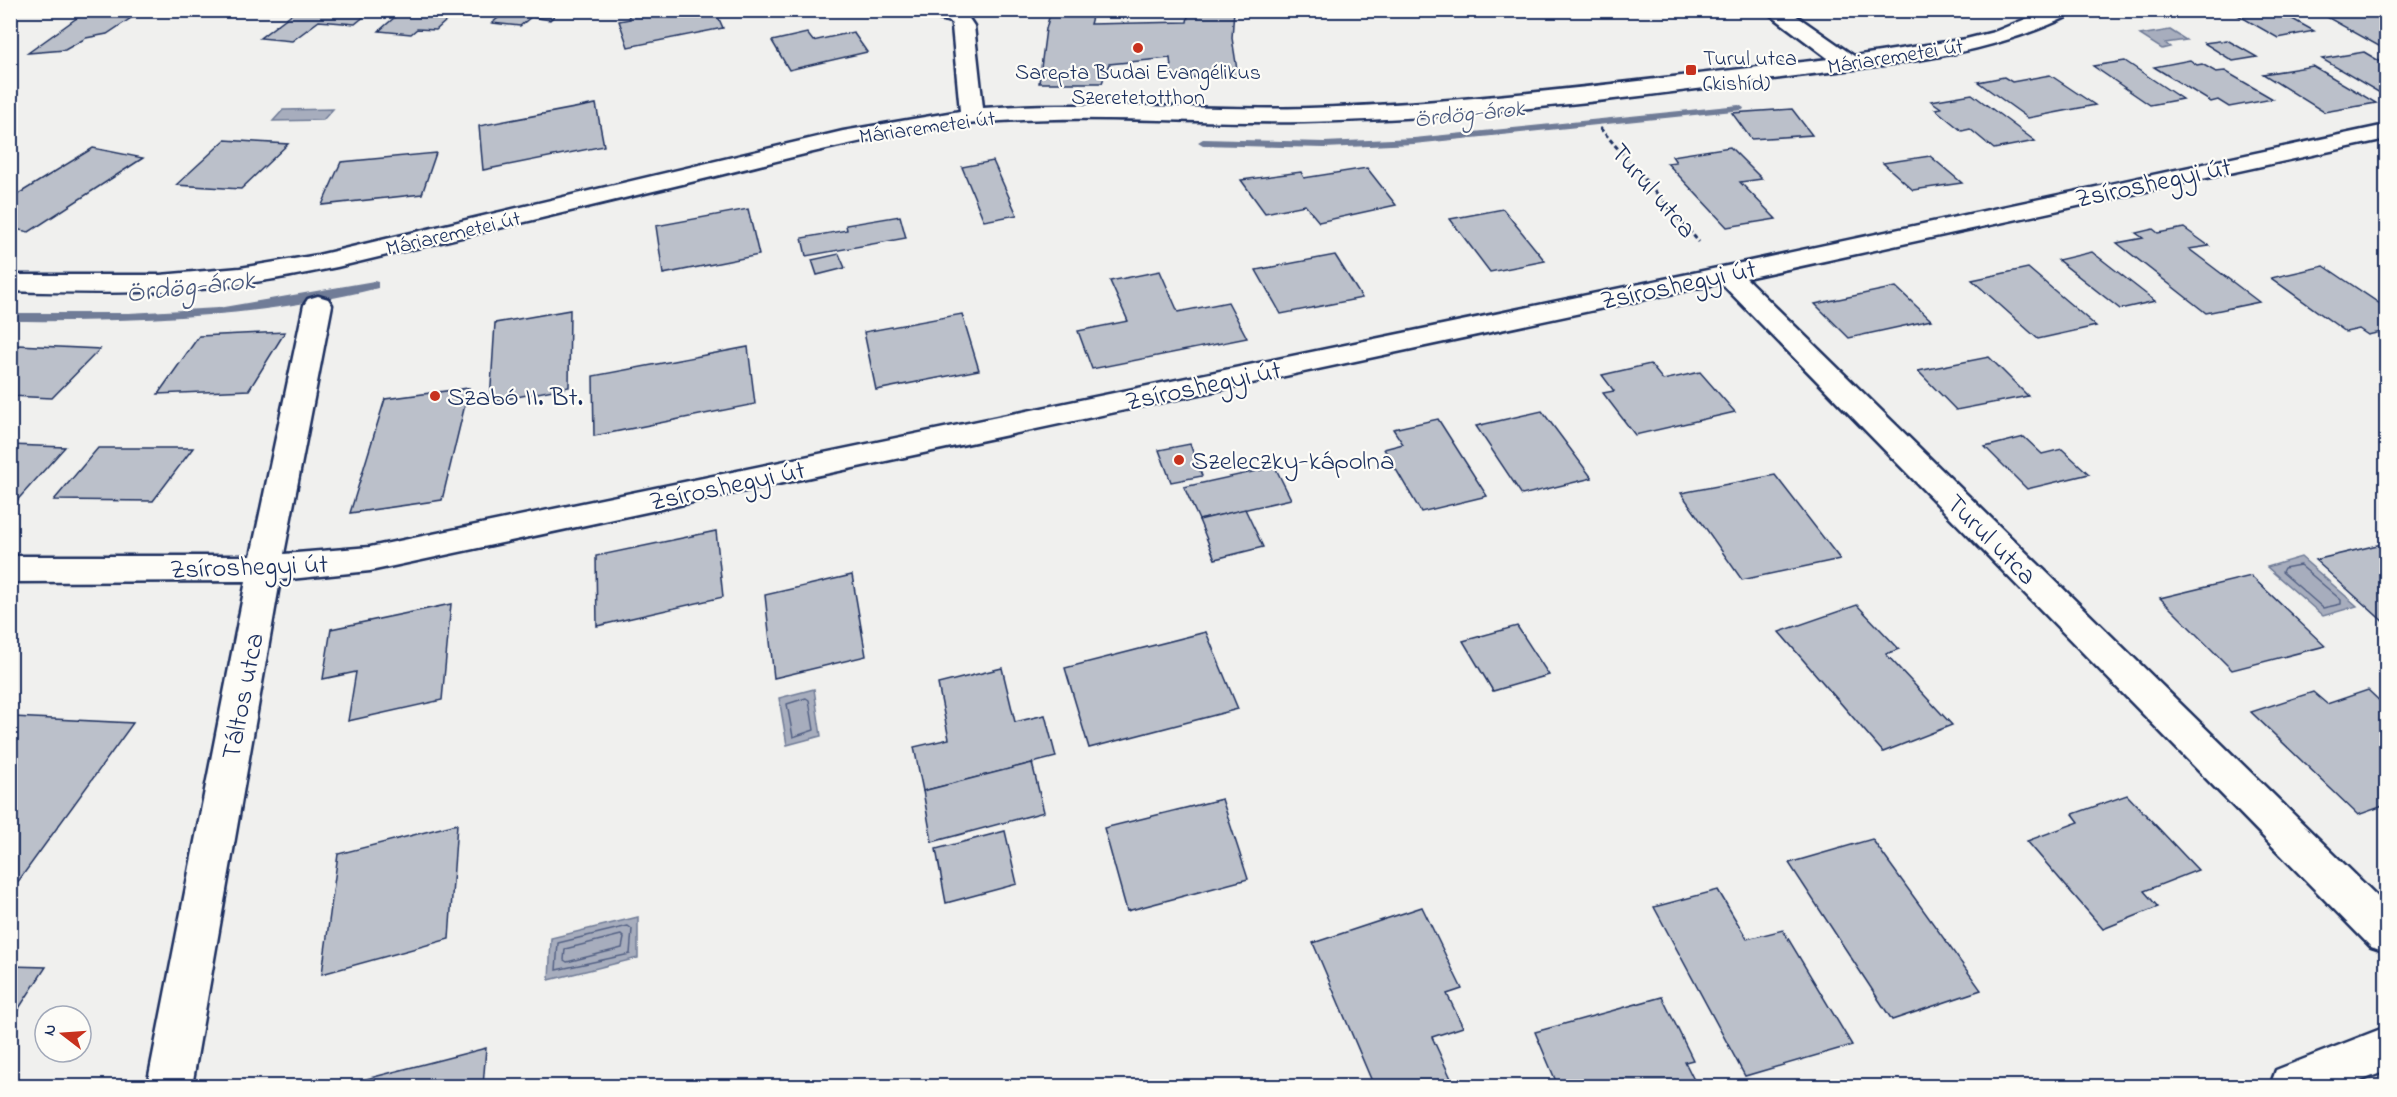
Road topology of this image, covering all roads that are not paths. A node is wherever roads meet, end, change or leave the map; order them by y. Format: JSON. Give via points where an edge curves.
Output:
{"nodes":[{"id":1,"x":928,"y":10,"type":"edge"},
{"id":2,"x":1774,"y":10,"type":"edge"},
{"id":3,"x":2066,"y":10,"type":"edge"},
{"id":4,"x":1849,"y":63,"type":"junction"},
{"id":5,"x":972,"y":116,"type":"junction"},
{"id":6,"x":2386,"y":132,"type":"edge"},
{"id":7,"x":1727,"y":274,"type":"junction"},
{"id":8,"x":10,"y":283,"type":"edge"},
{"id":9,"x":318,"y":305,"type":"dead end"},
{"id":10,"x":265,"y":568,"type":"junction"},
{"id":11,"x":10,"y":569,"type":"edge"},
{"id":12,"x":2386,"y":933,"type":"edge"},
{"id":13,"x":2386,"y":1049,"type":"edge"},
{"id":14,"x":169,"y":1086,"type":"edge"},
{"id":15,"x":2292,"y":1086,"type":"edge"}],
"edges":[{"from":1,"to":5,"type":"street","via":[[959,18],[963,26]]},
{"from":2,"to":4,"type":"street"},
{"from":3,"to":4,"type":"street","name":"Máriaremetei út","via":[[2007,34],[1965,45]]},
{"from":4,"to":5,"type":"street","name":"Máriaremetei út","via":[[1615,93],[1453,108],[1302,115],[1032,112]]},
{"from":5,"to":8,"type":"street","name":"Máriaremetei út","via":[[850,137],[337,259],[260,273],[102,286]]},
{"from":6,"to":7,"type":"street","name":"Zsíroshegyi út"},
{"from":7,"to":10,"type":"street","name":"Zsíroshegyi út","via":[[370,560]]},
{"from":7,"to":12,"type":"street","name":"Turul utca"},
{"from":9,"to":10,"type":"street","name":"Táltos utca"},
{"from":10,"to":11,"type":"street","name":"Zsíroshegyi út"},
{"from":10,"to":14,"type":"street","name":"Táltos utca"},
{"from":13,"to":15,"type":"street"}]}
